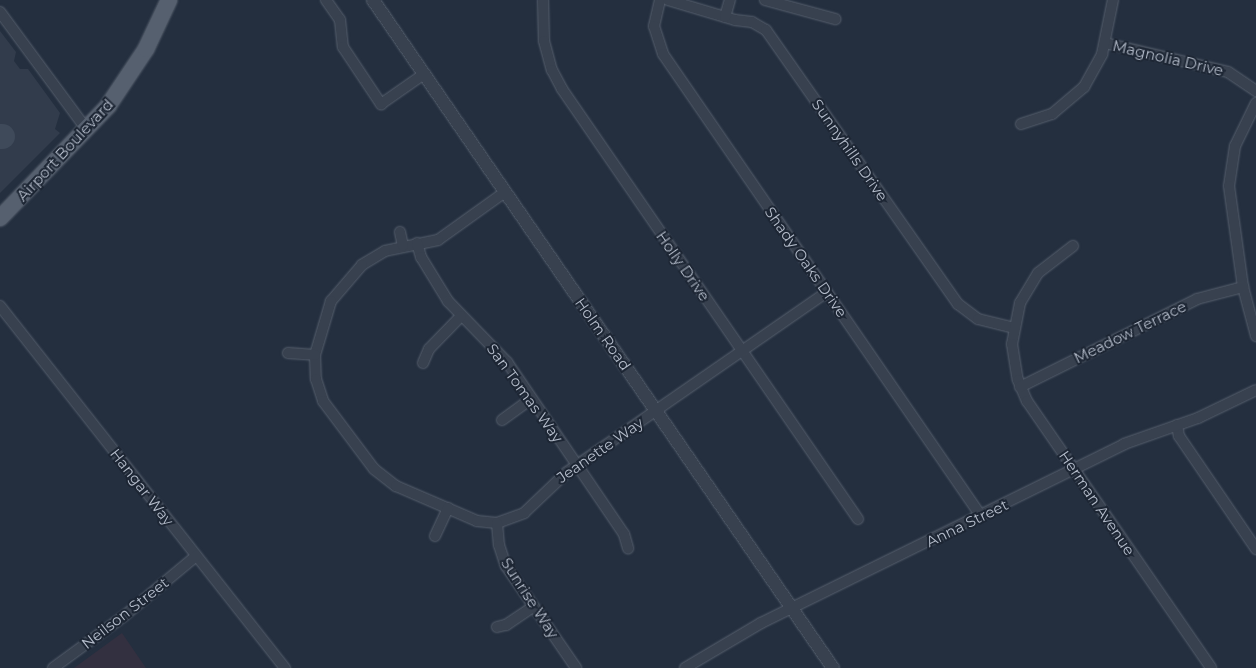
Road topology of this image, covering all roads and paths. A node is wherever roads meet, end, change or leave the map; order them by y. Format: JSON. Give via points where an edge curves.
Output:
{"nodes":[{"id":1,"x":168,"y":0,"type":"edge"},
{"id":2,"x":326,"y":0,"type":"edge"},
{"id":3,"x":373,"y":0,"type":"edge"},
{"id":4,"x":543,"y":0,"type":"edge"},
{"id":5,"x":660,"y":0,"type":"edge"},
{"id":6,"x":668,"y":0,"type":"edge"},
{"id":7,"x":730,"y":0,"type":"edge"},
{"id":8,"x":765,"y":0,"type":"edge"},
{"id":9,"x":1113,"y":0,"type":"edge"},
{"id":10,"x":0,"y":12,"type":"edge"},
{"id":11,"x":725,"y":17,"type":"junction"},
{"id":12,"x":835,"y":19,"type":"dead end"},
{"id":13,"x":1104,"y":43,"type":"junction"},
{"id":14,"x":424,"y":74,"type":"junction"},
{"id":15,"x":1256,"y":90,"type":"edge"},
{"id":16,"x":1256,"y":103,"type":"edge"},
{"id":17,"x":1021,"y":124,"type":"dead end"},
{"id":18,"x":87,"y":130,"type":"junction"},
{"id":19,"x":505,"y":192,"type":"junction"},
{"id":20,"x":0,"y":218,"type":"edge"},
{"id":21,"x":400,"y":232,"type":"dead end"},
{"id":22,"x":417,"y":243,"type":"junction"},
{"id":23,"x":402,"y":246,"type":"junction"},
{"id":24,"x":1073,"y":246,"type":"dead end"},
{"id":25,"x":1243,"y":287,"type":"junction"},
{"id":26,"x":827,"y":292,"type":"junction"},
{"id":27,"x":0,"y":306,"type":"edge"},
{"id":28,"x":461,"y":316,"type":"junction"},
{"id":29,"x":1013,"y":328,"type":"junction"},
{"id":30,"x":1256,"y":336,"type":"edge"},
{"id":31,"x":288,"y":352,"type":"dead end"},
{"id":32,"x":742,"y":352,"type":"junction"},
{"id":33,"x":315,"y":354,"type":"junction"},
{"id":34,"x":424,"y":363,"type":"dead end"},
{"id":35,"x":1020,"y":387,"type":"junction"},
{"id":36,"x":1256,"y":390,"type":"edge"},
{"id":37,"x":531,"y":399,"type":"junction"},
{"id":38,"x":656,"y":410,"type":"junction"},
{"id":39,"x":502,"y":420,"type":"dead end"},
{"id":40,"x":1177,"y":425,"type":"junction"},
{"id":41,"x":577,"y":464,"type":"junction"},
{"id":42,"x":1075,"y":468,"type":"junction"},
{"id":43,"x":448,"y":508,"type":"junction"},
{"id":44,"x":980,"y":516,"type":"junction"},
{"id":45,"x":858,"y":519,"type":"dead end"},
{"id":46,"x":497,"y":523,"type":"junction"},
{"id":47,"x":434,"y":536,"type":"dead end"},
{"id":48,"x":628,"y":548,"type":"dead end"},
{"id":49,"x":1256,"y":549,"type":"edge"},
{"id":50,"x":196,"y":556,"type":"junction"},
{"id":51,"x":533,"y":607,"type":"junction"},
{"id":52,"x":792,"y":608,"type":"junction"},
{"id":53,"x":497,"y":627,"type":"dead end"},
{"id":54,"x":53,"y":668,"type":"edge"},
{"id":55,"x":285,"y":668,"type":"edge"},
{"id":56,"x":576,"y":668,"type":"edge"},
{"id":57,"x":685,"y":668,"type":"edge"},
{"id":58,"x":833,"y":668,"type":"edge"},
{"id":59,"x":1211,"y":668,"type":"edge"}],
"edges":[{"from":1,"to":18,"type":"main road","name":"Airport Boulevard","via":[[127,78]]},
{"from":2,"to":14,"type":"street","via":[[340,20],[343,48],[381,104]]},
{"from":3,"to":14,"type":"street","name":"Holm Road"},
{"from":4,"to":32,"type":"street","name":"Holly Drive","via":[[544,41],[559,84]]},
{"from":5,"to":26,"type":"street","name":"Shady Oaks Drive","via":[[654,26],[663,54]]},
{"from":6,"to":11,"type":"street","name":"Sunnyhills Drive"},
{"from":7,"to":11,"type":"street"},
{"from":8,"to":12,"type":"street"},
{"from":9,"to":13,"type":"street"},
{"from":10,"to":18,"type":"street"},
{"from":11,"to":29,"type":"street","name":"Sunnyhills Drive","via":[[752,22],[769,33],[958,304],[978,318]]},
{"from":13,"to":15,"type":"street","name":"Magnolia Drive","via":[[1228,72]]},
{"from":13,"to":17,"type":"street","via":[[1094,72],[1077,95],[1052,114]]},
{"from":14,"to":19,"type":"street","name":"Holm Road"},
{"from":16,"to":25,"type":"street","via":[[1238,137],[1229,178]]},
{"from":18,"to":20,"type":"main road","name":"Airport Boulevard"},
{"from":19,"to":22,"type":"street","name":"Jeanette Way","via":[[438,240]]},
{"from":19,"to":38,"type":"street","name":"Holm Road"},
{"from":21,"to":23,"type":"street"},
{"from":22,"to":23,"type":"street","name":"Jeanette Way"},
{"from":22,"to":28,"type":"street","name":"San Tomas Way","via":[[421,258]]},
{"from":23,"to":33,"type":"street","name":"Jeanette Way","via":[[370,259],[346,282],[327,310]]},
{"from":24,"to":29,"type":"street","name":"Herman Avenue","via":[[1032,281],[1020,303]]},
{"from":25,"to":30,"type":"street"},
{"from":25,"to":35,"type":"street","name":"Meadow Terrace","via":[[1197,299]]},
{"from":26,"to":32,"type":"street","name":"Jeanette Way"},
{"from":26,"to":44,"type":"street","name":"Shady Oaks Drive"},
{"from":27,"to":50,"type":"street","name":"Hangar Way"},
{"from":28,"to":34,"type":"street","via":[[429,349]]},
{"from":28,"to":37,"type":"street","name":"San Tomas Way","via":[[499,352]]},
{"from":29,"to":35,"type":"street","name":"Herman Avenue","via":[[1013,358]]},
{"from":31,"to":33,"type":"street"},
{"from":32,"to":38,"type":"street","name":"Jeanette Way"},
{"from":32,"to":45,"type":"street","name":"Holly Drive"},
{"from":33,"to":43,"type":"street","name":"Jeanette Way","via":[[316,379],[323,401],[374,469],[396,486]]},
{"from":35,"to":42,"type":"street","name":"Herman Avenue"},
{"from":36,"to":40,"type":"street","name":"Anna Street"},
{"from":37,"to":39,"type":"street"},
{"from":37,"to":41,"type":"street","name":"San Tomas Way"},
{"from":38,"to":41,"type":"street","name":"Jeanette Way"},
{"from":38,"to":52,"type":"street","name":"Holm Road"},
{"from":40,"to":42,"type":"street","name":"Anna Street","via":[[1136,438]]},
{"from":40,"to":49,"type":"street","via":[[1178,436]]},
{"from":41,"to":46,"type":"street","name":"Jeanette Way","via":[[556,480],[524,513]]},
{"from":41,"to":48,"type":"street","name":"San Tomas Way","via":[[624,534]]},
{"from":42,"to":44,"type":"street","name":"Anna Street"},
{"from":42,"to":59,"type":"street","name":"Herman Avenue"},
{"from":43,"to":46,"type":"street","name":"Jeanette Way","via":[[477,521]]},
{"from":43,"to":47,"type":"street"},
{"from":44,"to":52,"type":"street","name":"Anna Street"},
{"from":46,"to":51,"type":"street","name":"Sunrise Way","via":[[503,559]]},
{"from":50,"to":54,"type":"street","name":"Neilson Street","via":[[124,616]]},
{"from":50,"to":55,"type":"street","name":"Hangar Way"},
{"from":51,"to":53,"type":"street","via":[[506,625]]},
{"from":51,"to":56,"type":"street","name":"Sunrise Way"},
{"from":52,"to":57,"type":"street","name":"Anna Street"},
{"from":52,"to":58,"type":"street","name":"Holm Road"}]}
